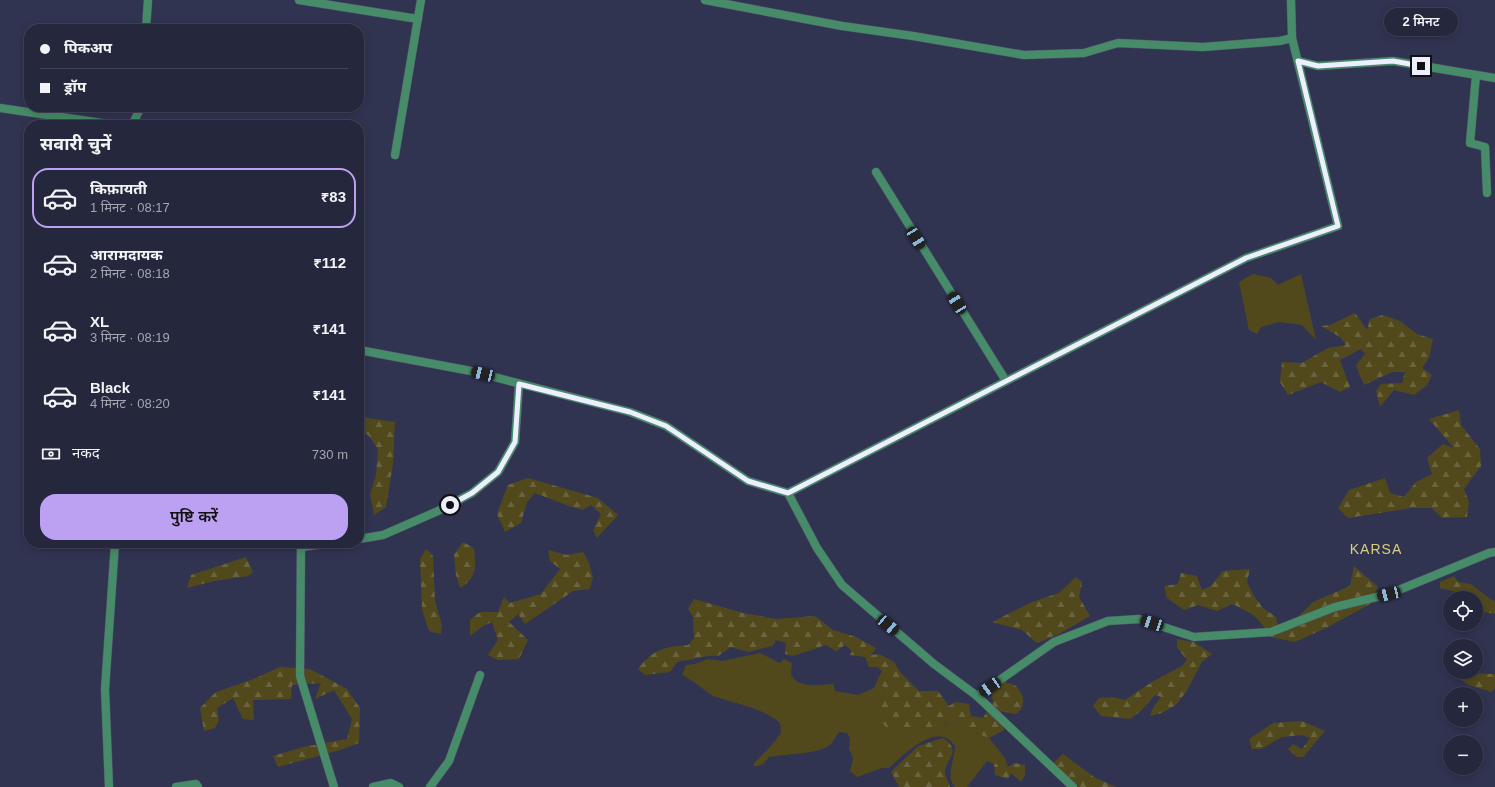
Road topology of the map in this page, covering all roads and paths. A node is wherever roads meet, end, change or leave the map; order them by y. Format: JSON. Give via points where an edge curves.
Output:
{"nodes":[{"id":1,"x":148,"y":0,"type":"edge"},
{"id":2,"x":299,"y":0,"type":"edge"},
{"id":3,"x":421,"y":0,"type":"edge"},
{"id":4,"x":705,"y":0,"type":"edge"},
{"id":5,"x":1292,"y":0,"type":"edge"},
{"id":6,"x":418,"y":19,"type":"junction"},
{"id":7,"x":146,"y":24,"type":"edge"},
{"id":8,"x":1292,"y":38,"type":"junction"},
{"id":9,"x":1298,"y":61,"type":"junction"},
{"id":10,"x":1476,"y":75,"type":"junction"},
{"id":11,"x":1495,"y":78,"type":"edge"},
{"id":12,"x":0,"y":108,"type":"edge"},
{"id":13,"x":24,"y":112,"type":"edge"},
{"id":14,"x":27,"y":112,"type":"edge"},
{"id":15,"x":81,"y":120,"type":"edge"},
{"id":16,"x":395,"y":155,"type":"dead end"},
{"id":17,"x":876,"y":172,"type":"dead end"},
{"id":18,"x":1487,"y":193,"type":"dead end"},
{"id":19,"x":364,"y":351,"type":"edge"},
{"id":20,"x":1006,"y":381,"type":"junction"},
{"id":21,"x":519,"y":384,"type":"junction"},
{"id":22,"x":788,"y":493,"type":"junction"},
{"id":23,"x":364,"y":538,"type":"edge"},
{"id":24,"x":115,"y":548,"type":"edge"},
{"id":25,"x":302,"y":548,"type":"edge"},
{"id":26,"x":1495,"y":552,"type":"edge"},
{"id":27,"x":480,"y":675,"type":"dead end"},
{"id":28,"x":977,"y":696,"type":"junction"},
{"id":29,"x":109,"y":787,"type":"edge"},
{"id":30,"x":176,"y":787,"type":"edge"},
{"id":31,"x":198,"y":787,"type":"edge"},
{"id":32,"x":334,"y":787,"type":"edge"},
{"id":33,"x":373,"y":787,"type":"edge"},
{"id":34,"x":399,"y":787,"type":"edge"},
{"id":35,"x":430,"y":787,"type":"edge"},
{"id":36,"x":1073,"y":787,"type":"edge"}],
"edges":[{"from":1,"to":7,"type":"street"},
{"from":2,"to":6,"type":"street"},
{"from":3,"to":6,"type":"street"},
{"from":4,"to":8,"type":"street","via":[[842,26],[1024,55],[1084,53],[1118,43],[1203,47]]},
{"from":5,"to":8,"type":"street"},
{"from":6,"to":16,"type":"street"},
{"from":8,"to":9,"type":"street"},
{"from":9,"to":10,"type":"street","via":[[1318,66],[1393,61]]},
{"from":9,"to":20,"type":"street","via":[[1338,226],[1246,258]]},
{"from":10,"to":11,"type":"street"},
{"from":10,"to":18,"type":"street","via":[[1470,143],[1485,147]]},
{"from":12,"to":13,"type":"street"},
{"from":14,"to":15,"type":"street"},
{"from":17,"to":20,"type":"street"},
{"from":19,"to":21,"type":"street","via":[[471,371]]},
{"from":20,"to":22,"type":"street"},
{"from":21,"to":22,"type":"street","via":[[630,412],[666,426],[748,481]]},
{"from":21,"to":23,"type":"street","via":[[515,442],[498,472],[472,493],[438,511],[383,535]]},
{"from":22,"to":28,"type":"street","via":[[817,548],[842,585],[934,664]]},
{"from":24,"to":29,"type":"street","via":[[106,689]]},
{"from":25,"to":32,"type":"street","via":[[300,676]]},
{"from":26,"to":28,"type":"street","via":[[1389,594],[1335,607],[1271,632],[1194,637],[1138,619],[1108,621],[1054,642]]},
{"from":27,"to":35,"type":"street","via":[[449,761]]},
{"from":28,"to":36,"type":"street"},
{"from":30,"to":31,"type":"street","via":[[196,784]]},
{"from":33,"to":34,"type":"street","via":[[391,783]]}]}
